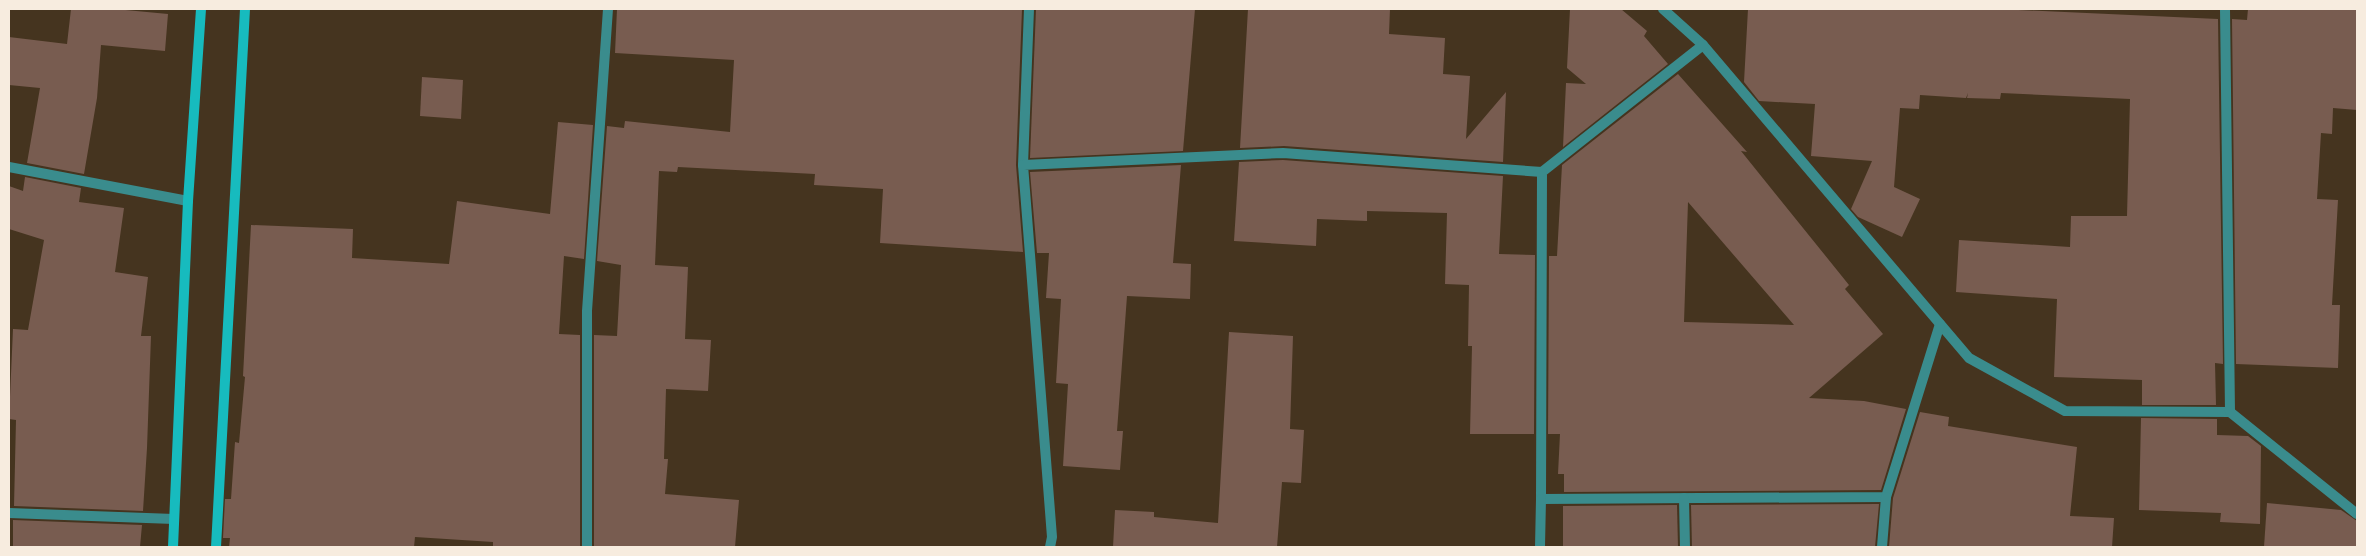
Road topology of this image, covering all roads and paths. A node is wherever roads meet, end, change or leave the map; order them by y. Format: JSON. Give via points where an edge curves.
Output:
{"nodes":[{"id":1,"x":201,"y":9,"type":"edge"},
{"id":2,"x":245,"y":9,"type":"edge"},
{"id":3,"x":608,"y":9,"type":"edge"},
{"id":4,"x":1029,"y":9,"type":"edge"},
{"id":5,"x":1663,"y":9,"type":"edge"},
{"id":6,"x":2225,"y":9,"type":"edge"},
{"id":7,"x":1703,"y":45,"type":"junction"},
{"id":8,"x":1023,"y":165,"type":"junction"},
{"id":9,"x":9,"y":167,"type":"edge"},
{"id":10,"x":1542,"y":172,"type":"junction"},
{"id":11,"x":188,"y":201,"type":"junction"},
{"id":12,"x":1940,"y":324,"type":"junction"},
{"id":13,"x":2230,"y":412,"type":"junction"},
{"id":14,"x":1886,"y":497,"type":"junction"},
{"id":15,"x":1684,"y":498,"type":"junction"},
{"id":16,"x":1540,"y":499,"type":"junction"},
{"id":17,"x":9,"y":513,"type":"edge"},
{"id":18,"x":2357,"y":514,"type":"edge"},
{"id":19,"x":174,"y":518,"type":"junction"},
{"id":20,"x":173,"y":547,"type":"edge"},
{"id":21,"x":216,"y":547,"type":"edge"},
{"id":22,"x":587,"y":547,"type":"edge"},
{"id":23,"x":1050,"y":547,"type":"edge"},
{"id":24,"x":1540,"y":547,"type":"edge"},
{"id":25,"x":1685,"y":547,"type":"edge"},
{"id":26,"x":1882,"y":547,"type":"edge"}],
"edges":[{"from":1,"to":11,"type":"main road"},
{"from":2,"to":21,"type":"main road"},
{"from":3,"to":22,"type":"street","via":[[587,311]]},
{"from":4,"to":8,"type":"street"},
{"from":5,"to":7,"type":"street"},
{"from":6,"to":13,"type":"street"},
{"from":7,"to":10,"type":"street"},
{"from":7,"to":12,"type":"street"},
{"from":8,"to":10,"type":"street","via":[[1283,153]]},
{"from":8,"to":23,"type":"street","via":[[1052,536]]},
{"from":9,"to":11,"type":"street"},
{"from":10,"to":16,"type":"street"},
{"from":11,"to":19,"type":"main road"},
{"from":12,"to":13,"type":"street","via":[[1969,358],[2066,411]]},
{"from":12,"to":14,"type":"street"},
{"from":13,"to":18,"type":"street"},
{"from":14,"to":15,"type":"street"},
{"from":14,"to":26,"type":"street"},
{"from":15,"to":16,"type":"street"},
{"from":15,"to":25,"type":"street"},
{"from":16,"to":24,"type":"street"},
{"from":17,"to":19,"type":"street"},
{"from":19,"to":20,"type":"main road"}]}
